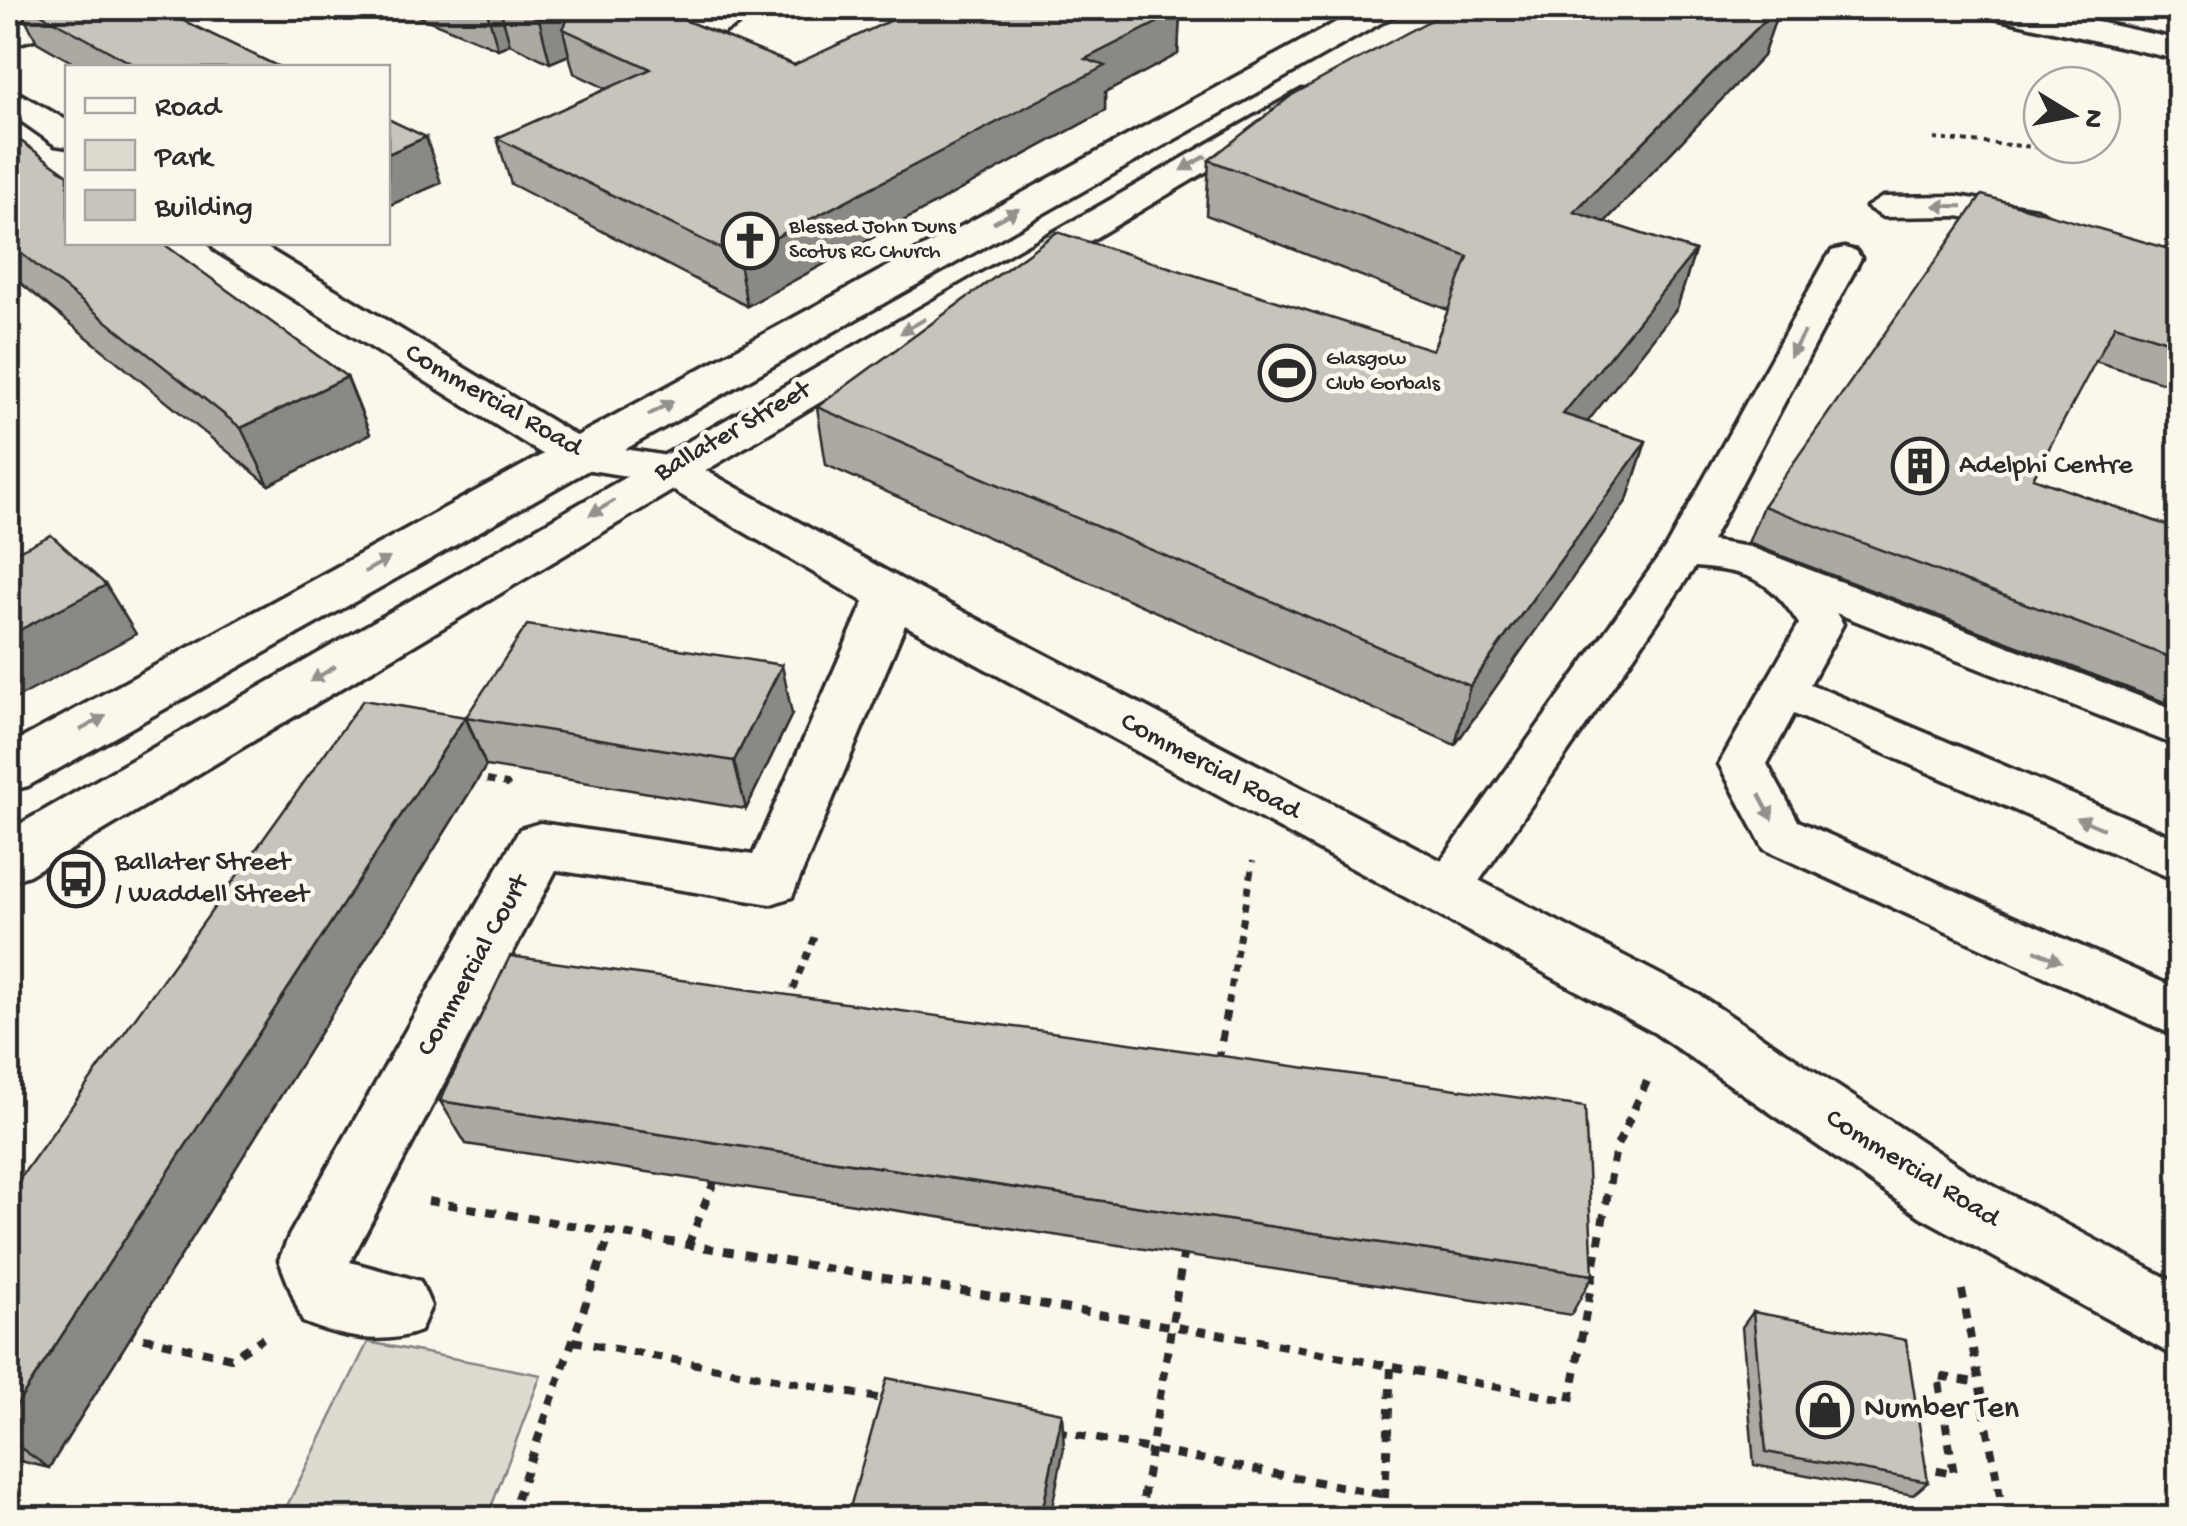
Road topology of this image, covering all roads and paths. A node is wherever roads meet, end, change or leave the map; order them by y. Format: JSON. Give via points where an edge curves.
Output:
{"nodes":[{"id":1,"x":111,"y":8,"type":"edge"},
{"id":2,"x":678,"y":8,"type":"edge"},
{"id":3,"x":1993,"y":8,"type":"edge"},
{"id":4,"x":1400,"y":20,"type":"edge"},
{"id":5,"x":723,"y":25,"type":"dead end"},
{"id":6,"x":8,"y":36,"type":"edge"},
{"id":7,"x":2180,"y":50,"type":"edge"},
{"id":8,"x":8,"y":97,"type":"edge"},
{"id":9,"x":65,"y":135,"type":"edge"},
{"id":10,"x":1934,"y":140,"type":"dead end"},
{"id":11,"x":2022,"y":146,"type":"edge"},
{"id":12,"x":1883,"y":207,"type":"dead end"},
{"id":13,"x":2066,"y":227,"type":"edge"},
{"id":14,"x":233,"y":245,"type":"edge"},
{"id":15,"x":1844,"y":258,"type":"dead end"},
{"id":16,"x":576,"y":455,"type":"junction"},
{"id":17,"x":669,"y":469,"type":"junction"},
{"id":18,"x":1684,"y":552,"type":"junction"},
{"id":19,"x":1793,"y":580,"type":"junction"},
{"id":20,"x":892,"y":596,"type":"junction"},
{"id":21,"x":1784,"y":691,"type":"junction"},
{"id":22,"x":2180,"y":730,"type":"edge"},
{"id":23,"x":8,"y":771,"type":"edge"},
{"id":24,"x":451,"y":774,"type":"edge"},
{"id":25,"x":1265,"y":796,"type":"junction"},
{"id":26,"x":540,"y":845,"type":"junction"},
{"id":27,"x":8,"y":859,"type":"edge"},
{"id":28,"x":2180,"y":862,"type":"edge"},
{"id":29,"x":771,"y":880,"type":"junction"},
{"id":30,"x":1444,"y":892,"type":"junction"},
{"id":31,"x":785,"y":1009,"type":"edge"},
{"id":32,"x":1677,"y":1014,"type":"junction"},
{"id":33,"x":2180,"y":1015,"type":"edge"},
{"id":34,"x":1216,"y":1070,"type":"edge"},
{"id":35,"x":718,"y":1172,"type":"edge"},
{"id":36,"x":352,"y":1188,"type":"junction"},
{"id":37,"x":1944,"y":1195,"type":"junction"},
{"id":38,"x":611,"y":1232,"type":"junction"},
{"id":39,"x":688,"y":1245,"type":"junction"},
{"id":40,"x":1184,"y":1247,"type":"edge"},
{"id":41,"x":328,"y":1296,"type":"junction"},
{"id":42,"x":395,"y":1306,"type":"dead end"},
{"id":43,"x":2180,"y":1324,"type":"edge"},
{"id":44,"x":1170,"y":1326,"type":"junction"},
{"id":45,"x":118,"y":1331,"type":"dead end"},
{"id":46,"x":573,"y":1341,"type":"junction"},
{"id":47,"x":1391,"y":1366,"type":"junction"},
{"id":48,"x":1980,"y":1383,"type":"junction"},
{"id":49,"x":900,"y":1402,"type":"edge"},
{"id":50,"x":1035,"y":1427,"type":"edge"},
{"id":51,"x":1150,"y":1449,"type":"junction"},
{"id":52,"x":1908,"y":1465,"type":"edge"},
{"id":53,"x":1385,"y":1495,"type":"junction"},
{"id":54,"x":510,"y":1518,"type":"edge"},
{"id":55,"x":1140,"y":1518,"type":"edge"},
{"id":56,"x":1384,"y":1518,"type":"edge"},
{"id":57,"x":2004,"y":1518,"type":"edge"}],
"edges":[{"from":1,"to":6,"type":"main road"},
{"from":2,"to":5,"type":"lane"},
{"from":3,"to":7,"type":"main road"},
{"from":16,"to":4,"type":"main road","name":"Ballater Street","one_way":true},
{"from":4,"to":17,"type":"main road","name":"Ballater Street","one_way":true},
{"from":8,"to":9,"type":"main road"},
{"from":10,"to":11,"type":"path"},
{"from":13,"to":12,"type":"lane","one_way":true,"via":[[1957,206]]},
{"from":14,"to":16,"type":"main road","name":"Commercial Road"},
{"from":15,"to":18,"type":"lane","one_way":true},
{"from":16,"to":17,"type":"main road","name":"Commercial Road"},
{"from":23,"to":16,"type":"main road","name":"Ballater Street","one_way":true},
{"from":17,"to":20,"type":"main road","name":"Commercial Road"},
{"from":17,"to":27,"type":"main road","name":"Ballater Street","one_way":true},
{"from":18,"to":19,"type":"lane","via":[[1735,557]]},
{"from":18,"to":30,"type":"lane"},
{"from":19,"to":21,"type":"lane","via":[[1821,624]]},
{"from":19,"to":22,"type":"lane"},
{"from":20,"to":25,"type":"main road","name":"Commercial Road"},
{"from":20,"to":29,"type":"main road"},
{"from":28,"to":21,"type":"lane","one_way":true},
{"from":21,"to":33,"type":"lane","one_way":true,"via":[[1743,764],[1781,836]]},
{"from":24,"to":26,"type":"path","via":[[507,784]]},
{"from":25,"to":30,"type":"main road","name":"Commercial Road"},
{"from":25,"to":34,"type":"path"},
{"from":26,"to":29,"type":"main road","name":"Commercial Court"},
{"from":26,"to":36,"type":"main road","name":"Commercial Court"},
{"from":29,"to":31,"type":"path","via":[[815,936]]},
{"from":30,"to":32,"type":"main road","name":"Commercial Road"},
{"from":32,"to":37,"type":"main road","name":"Commercial Road"},
{"from":32,"to":47,"type":"path","via":[[1616,1148],[1570,1401]]},
{"from":35,"to":39,"type":"path"},
{"from":36,"to":38,"type":"path"},
{"from":36,"to":41,"type":"main road","name":"Commercial Court","via":[[314,1260]]},
{"from":37,"to":43,"type":"main road","name":"Commercial Road"},
{"from":37,"to":48,"type":"path"},
{"from":38,"to":39,"type":"path"},
{"from":38,"to":46,"type":"path"},
{"from":39,"to":44,"type":"path"},
{"from":40,"to":44,"type":"path"},
{"from":41,"to":42,"type":"main road"},
{"from":41,"to":45,"type":"path","via":[[231,1358]]},
{"from":44,"to":47,"type":"path"},
{"from":44,"to":51,"type":"path"},
{"from":46,"to":49,"type":"path"},
{"from":46,"to":54,"type":"path"},
{"from":47,"to":53,"type":"path"},
{"from":48,"to":52,"type":"path","via":[[1938,1376],[1954,1474]]},
{"from":48,"to":57,"type":"path"},
{"from":50,"to":51,"type":"path"},
{"from":51,"to":53,"type":"path"},
{"from":51,"to":55,"type":"path"},
{"from":53,"to":56,"type":"path"}]}
